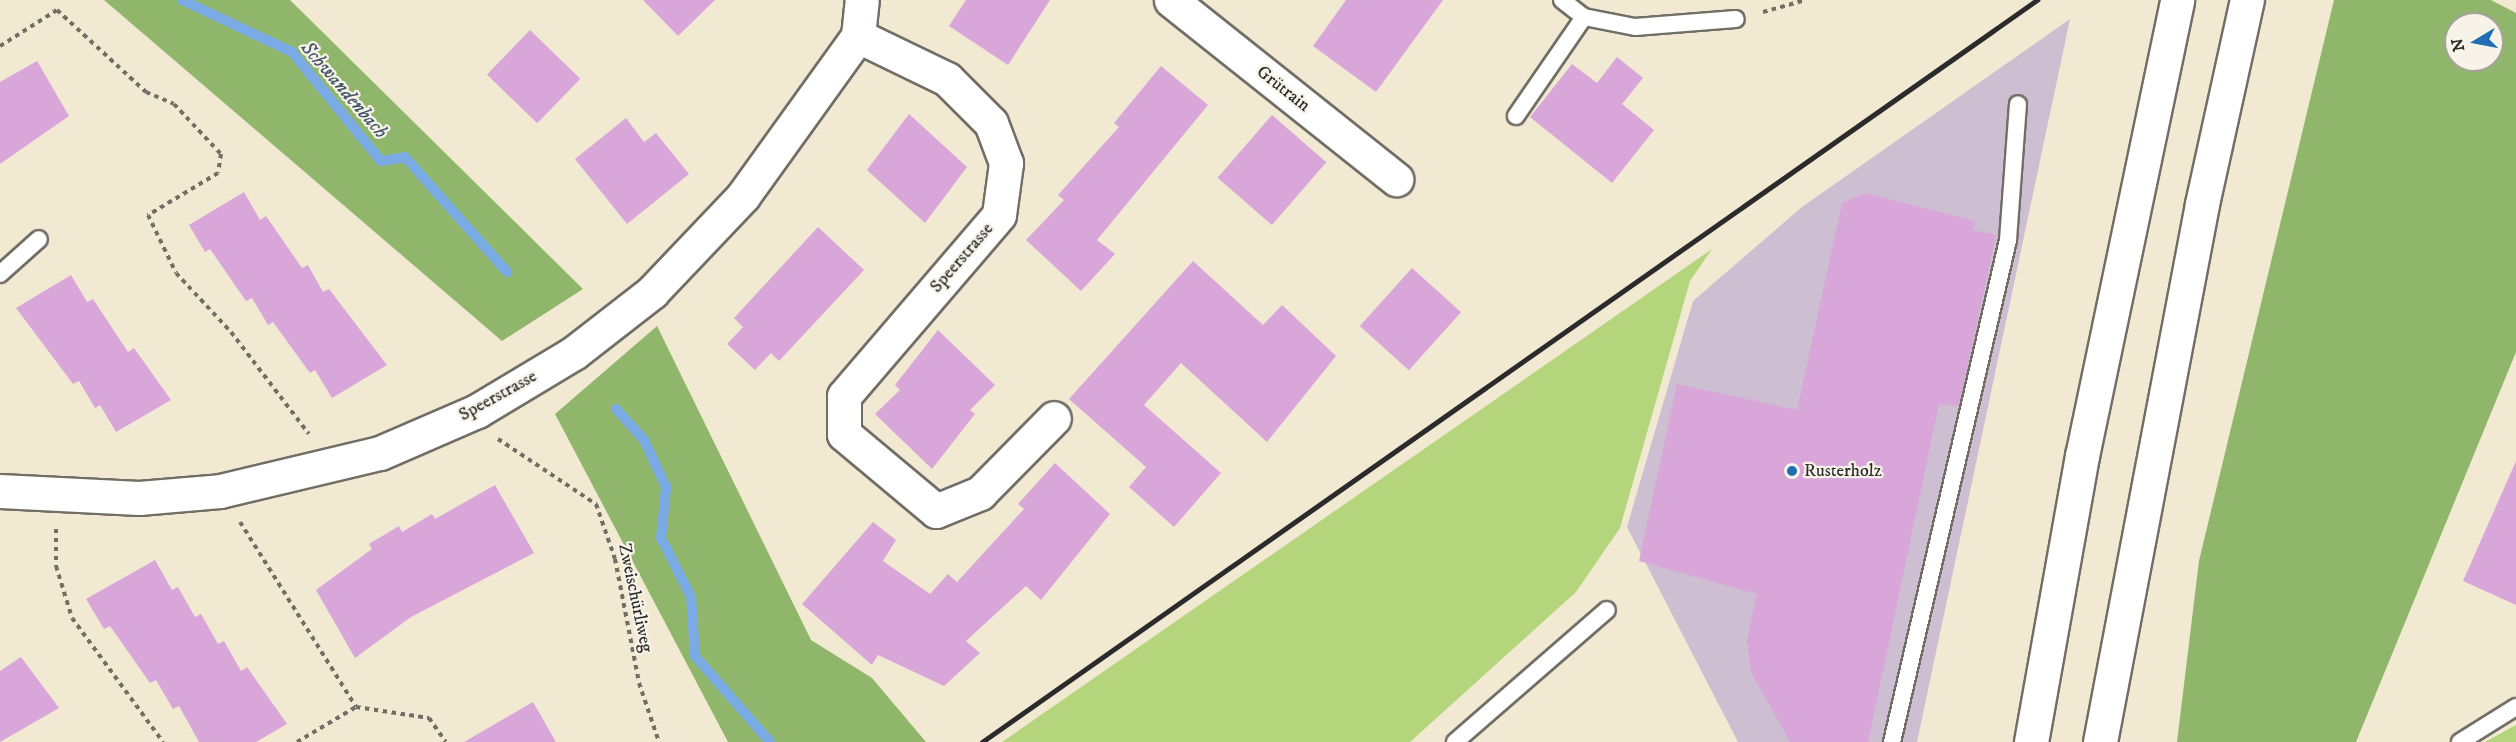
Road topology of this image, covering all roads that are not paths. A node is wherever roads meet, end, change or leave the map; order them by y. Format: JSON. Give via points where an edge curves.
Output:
{"nodes":[{"id":1,"x":861,"y":0,"type":"edge"},
{"id":2,"x":1171,"y":0,"type":"edge"},
{"id":3,"x":1562,"y":0,"type":"edge"},
{"id":4,"x":2177,"y":0,"type":"edge"},
{"id":5,"x":2247,"y":0,"type":"edge"},
{"id":6,"x":1584,"y":17,"type":"junction"},
{"id":7,"x":1736,"y":19,"type":"road end"},
{"id":8,"x":858,"y":36,"type":"junction"},
{"id":9,"x":2018,"y":104,"type":"dead end"},
{"id":10,"x":1516,"y":116,"type":"dead end"},
{"id":11,"x":1396,"y":179,"type":"dead end"},
{"id":12,"x":39,"y":239,"type":"dead end"},
{"id":13,"x":0,"y":274,"type":"edge"},
{"id":14,"x":1054,"y":418,"type":"dead end"},
{"id":15,"x":0,"y":491,"type":"edge"},
{"id":16,"x":1607,"y":610,"type":"dead end"},
{"id":17,"x":2516,"y":707,"type":"edge"},
{"id":18,"x":1455,"y":742,"type":"edge"},
{"id":19,"x":1892,"y":742,"type":"edge"},
{"id":20,"x":2031,"y":742,"type":"edge"},
{"id":21,"x":2100,"y":742,"type":"edge"},
{"id":22,"x":2460,"y":742,"type":"edge"}],
"edges":[{"from":1,"to":8,"type":"main road"},
{"from":2,"to":11,"type":"main road","name":"Grütrain"},
{"from":3,"to":6,"type":"lane"},
{"from":4,"to":20,"type":"main road","via":[[2082,456]]},
{"from":5,"to":21,"type":"main road"},
{"from":6,"to":7,"type":"lane","via":[[1635,27]]},
{"from":6,"to":10,"type":"lane"},
{"from":8,"to":14,"type":"main road","name":"Speerstrasse","via":[[947,79],[991,123],[1006,163],[999,215],[844,396],[844,434],[936,511],[980,493]]},
{"from":8,"to":15,"type":"main road","name":"Speerstrasse","via":[[743,196],[652,292],[575,352],[477,411],[380,453],[220,491],[139,498]]},
{"from":9,"to":19,"type":"lane","via":[[2008,240]]},
{"from":12,"to":13,"type":"lane"},
{"from":16,"to":18,"type":"lane"},
{"from":17,"to":22,"type":"lane"}]}
